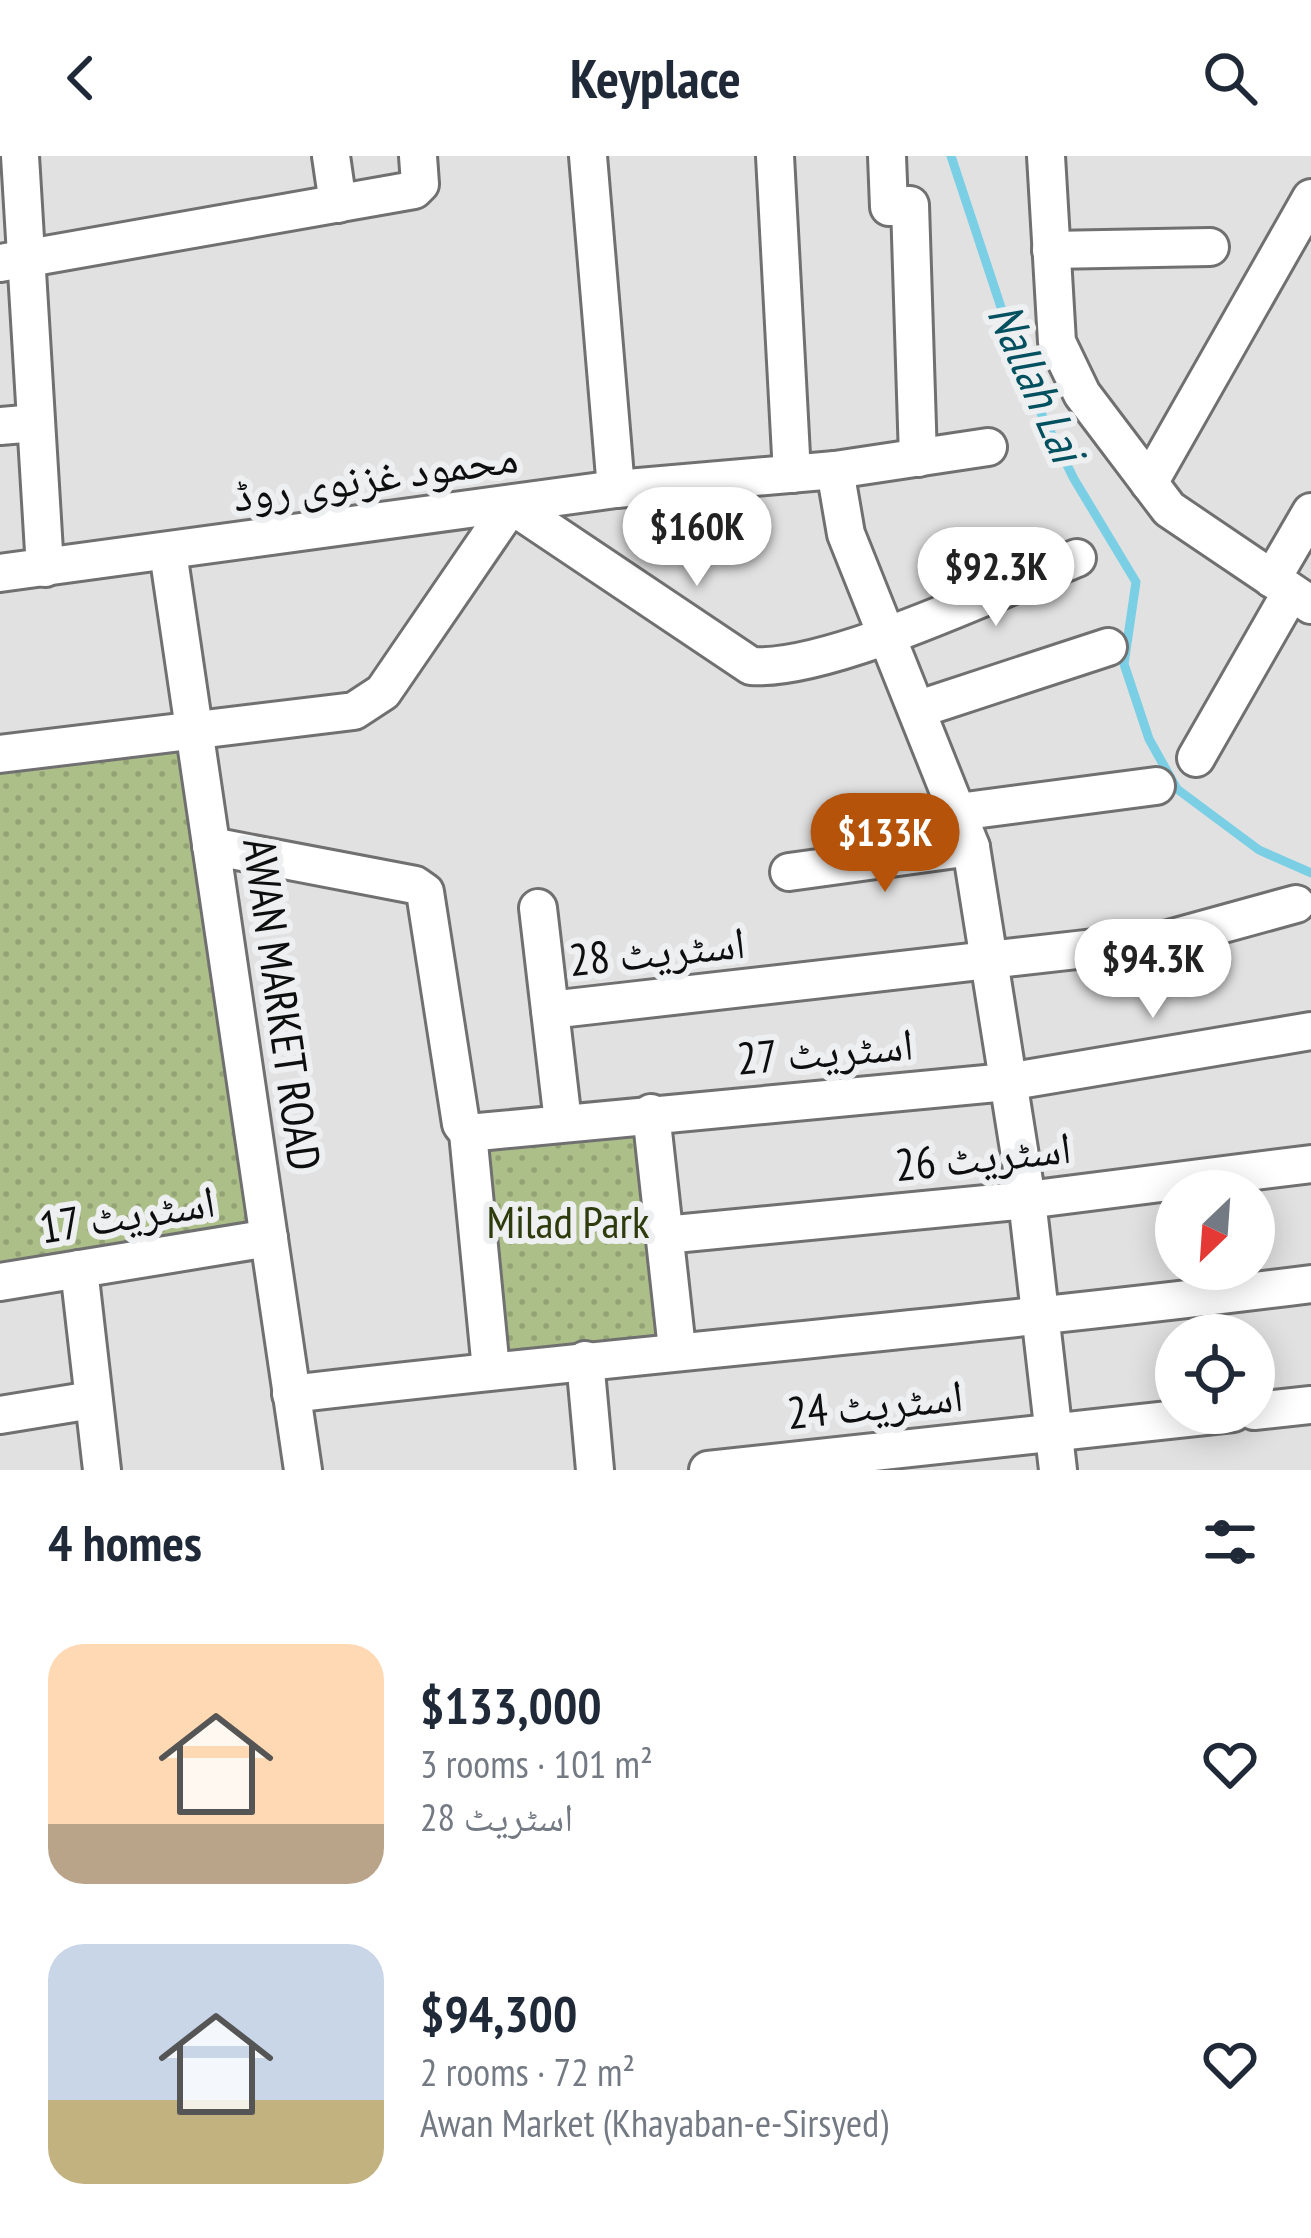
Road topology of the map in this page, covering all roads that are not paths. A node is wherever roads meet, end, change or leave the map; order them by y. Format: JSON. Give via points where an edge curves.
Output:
{"nodes":[{"id":1,"x":20,"y":156,"type":"edge"},
{"id":2,"x":331,"y":156,"type":"edge"},
{"id":3,"x":418,"y":156,"type":"edge"},
{"id":4,"x":588,"y":156,"type":"edge"},
{"id":5,"x":775,"y":156,"type":"edge"},
{"id":6,"x":887,"y":156,"type":"edge"},
{"id":7,"x":1046,"y":156,"type":"edge"},
{"id":8,"x":1311,"y":198,"type":"edge"},
{"id":9,"x":338,"y":204,"type":"junction"},
{"id":10,"x":1210,"y":247,"type":"dead end"},
{"id":11,"x":1051,"y":250,"type":"junction"},
{"id":12,"x":12,"y":262,"type":"edge"},
{"id":13,"x":18,"y":425,"type":"edge"},
{"id":14,"x":988,"y":447,"type":"dead end"},
{"id":15,"x":918,"y":458,"type":"junction"},
{"id":16,"x":835,"y":470,"type":"junction"},
{"id":17,"x":792,"y":473,"type":"junction"},
{"id":18,"x":1149,"y":483,"type":"junction"},
{"id":19,"x":616,"y":489,"type":"junction"},
{"id":20,"x":512,"y":505,"type":"junction"},
{"id":21,"x":1311,"y":512,"type":"edge"},
{"id":22,"x":168,"y":552,"type":"junction"},
{"id":23,"x":1077,"y":559,"type":"dead end"},
{"id":24,"x":45,"y":568,"type":"junction"},
{"id":25,"x":0,"y":573,"type":"edge"},
{"id":26,"x":1292,"y":592,"type":"edge"},
{"id":27,"x":887,"y":634,"type":"junction"},
{"id":28,"x":1108,"y":647,"type":"dead end"},
{"id":29,"x":919,"y":709,"type":"junction"},
{"id":30,"x":194,"y":728,"type":"junction"},
{"id":31,"x":0,"y":754,"type":"edge"},
{"id":32,"x":1196,"y":758,"type":"dead end"},
{"id":33,"x":1156,"y":786,"type":"dead end"},
{"id":34,"x":958,"y":812,"type":"junction"},
{"id":35,"x":211,"y":846,"type":"junction"},
{"id":36,"x":970,"y":847,"type":"junction"},
{"id":37,"x":790,"y":872,"type":"dead end"},
{"id":38,"x":1295,"y":904,"type":"dead end"},
{"id":39,"x":538,"y":908,"type":"dead end"},
{"id":40,"x":989,"y":962,"type":"junction"},
{"id":41,"x":550,"y":1010,"type":"junction"},
{"id":42,"x":1311,"y":1031,"type":"edge"},
{"id":43,"x":1007,"y":1082,"type":"junction"},
{"id":44,"x":651,"y":1113,"type":"junction"},
{"id":45,"x":563,"y":1122,"type":"junction"},
{"id":46,"x":468,"y":1132,"type":"junction"},
{"id":47,"x":1311,"y":1164,"type":"edge"},
{"id":48,"x":1027,"y":1200,"type":"junction"},
{"id":49,"x":664,"y":1235,"type":"junction"},
{"id":50,"x":268,"y":1238,"type":"junction"},
{"id":51,"x":79,"y":1270,"type":"junction"},
{"id":52,"x":0,"y":1282,"type":"edge"},
{"id":53,"x":1311,"y":1283,"type":"edge"},
{"id":54,"x":1038,"y":1318,"type":"junction"},
{"id":55,"x":677,"y":1349,"type":"junction"},
{"id":56,"x":585,"y":1360,"type":"junction"},
{"id":57,"x":491,"y":1370,"type":"junction"},
{"id":58,"x":291,"y":1394,"type":"junction"},
{"id":59,"x":92,"y":1400,"type":"junction"},
{"id":60,"x":1311,"y":1405,"type":"edge"},
{"id":61,"x":1275,"y":1409,"type":"edge"},
{"id":62,"x":0,"y":1415,"type":"edge"},
{"id":63,"x":1155,"y":1421,"type":"edge"},
{"id":64,"x":1052,"y":1432,"type":"junction"},
{"id":65,"x":102,"y":1470,"type":"edge"},
{"id":66,"x":302,"y":1470,"type":"edge"},
{"id":67,"x":596,"y":1470,"type":"edge"},
{"id":68,"x":708,"y":1470,"type":"edge"},
{"id":69,"x":1058,"y":1470,"type":"edge"}],
"edges":[{"from":1,"to":12,"type":"street"},
{"from":2,"to":9,"type":"street"},
{"from":3,"to":9,"type":"street","via":[[414,190]]},
{"from":4,"to":19,"type":"street"},
{"from":5,"to":17,"type":"street"},
{"from":6,"to":15,"type":"street","via":[[890,207],[910,205]]},
{"from":7,"to":11,"type":"street"},
{"from":8,"to":18,"type":"street"},
{"from":9,"to":12,"type":"street"},
{"from":10,"to":11,"type":"street"},
{"from":11,"to":18,"type":"street","via":[[1058,342],[1082,394]]},
{"from":12,"to":13,"type":"street"},
{"from":13,"to":24,"type":"street"},
{"from":14,"to":15,"type":"street","name":"محمود غزنوی روڈ"},
{"from":15,"to":16,"type":"street","name":"محمود غزنوی روڈ"},
{"from":16,"to":17,"type":"street","name":"محمود غزنوی روڈ"},
{"from":16,"to":27,"type":"street","via":[[845,535]]},
{"from":17,"to":19,"type":"street","name":"محمود غزنوی روڈ"},
{"from":18,"to":26,"type":"street","via":[[1169,509]]},
{"from":19,"to":20,"type":"street","name":"محمود غزنوی روڈ"},
{"from":20,"to":22,"type":"street","name":"محمود غزنوی روڈ"},
{"from":20,"to":27,"type":"street","via":[[751,666],[779,668]]},
{"from":20,"to":30,"type":"street","via":[[383,692],[354,711]]},
{"from":21,"to":26,"type":"street"},
{"from":22,"to":24,"type":"street","name":"محمود غزنوی روڈ"},
{"from":22,"to":30,"type":"street","name":"AWAN MARKET ROAD"},
{"from":23,"to":27,"type":"street"},
{"from":24,"to":25,"type":"street","name":"محمود غزنوی روڈ"},
{"from":26,"to":32,"type":"street"},
{"from":27,"to":29,"type":"street"},
{"from":28,"to":29,"type":"street"},
{"from":29,"to":34,"type":"street"},
{"from":30,"to":31,"type":"street"},
{"from":30,"to":35,"type":"street","name":"AWAN MARKET ROAD"},
{"from":33,"to":34,"type":"street"},
{"from":34,"to":36,"type":"street"},
{"from":35,"to":46,"type":"street","via":[[425,892]]},
{"from":35,"to":50,"type":"street","name":"AWAN MARKET ROAD"},
{"from":36,"to":37,"type":"street"},
{"from":36,"to":40,"type":"street"},
{"from":38,"to":40,"type":"street","name":"اسٹریٹ 28","via":[[1166,940]]},
{"from":39,"to":41,"type":"street"},
{"from":40,"to":41,"type":"street","name":"اسٹریٹ 28"},
{"from":40,"to":43,"type":"street"},
{"from":41,"to":45,"type":"street"},
{"from":42,"to":43,"type":"street","name":"اسٹریٹ 27"},
{"from":43,"to":44,"type":"street","name":"اسٹریٹ 27"},
{"from":43,"to":48,"type":"street"},
{"from":44,"to":45,"type":"street","name":"اسٹریٹ 27"},
{"from":44,"to":49,"type":"street"},
{"from":45,"to":46,"type":"street","name":"اسٹریٹ 27"},
{"from":46,"to":57,"type":"street"},
{"from":47,"to":48,"type":"street","name":"اسٹریٹ 26"},
{"from":48,"to":49,"type":"street","name":"اسٹریٹ 26"},
{"from":48,"to":54,"type":"street"},
{"from":49,"to":55,"type":"street"},
{"from":50,"to":51,"type":"street","name":"اسٹریٹ 17"},
{"from":50,"to":58,"type":"street","name":"AWAN MARKET ROAD"},
{"from":51,"to":52,"type":"street","name":"اسٹریٹ 17"},
{"from":51,"to":59,"type":"street"},
{"from":53,"to":54,"type":"street"},
{"from":54,"to":55,"type":"street"},
{"from":54,"to":64,"type":"street"},
{"from":55,"to":56,"type":"street"},
{"from":56,"to":57,"type":"street"},
{"from":56,"to":67,"type":"street"},
{"from":57,"to":58,"type":"street"},
{"from":58,"to":66,"type":"street","name":"AWAN MARKET ROAD"},
{"from":59,"to":62,"type":"street"},
{"from":59,"to":65,"type":"street"},
{"from":60,"to":61,"type":"street"},
{"from":63,"to":64,"type":"street","name":"اسٹریٹ 24"},
{"from":64,"to":68,"type":"street","name":"اسٹریٹ 24"},
{"from":64,"to":69,"type":"street"}]}
